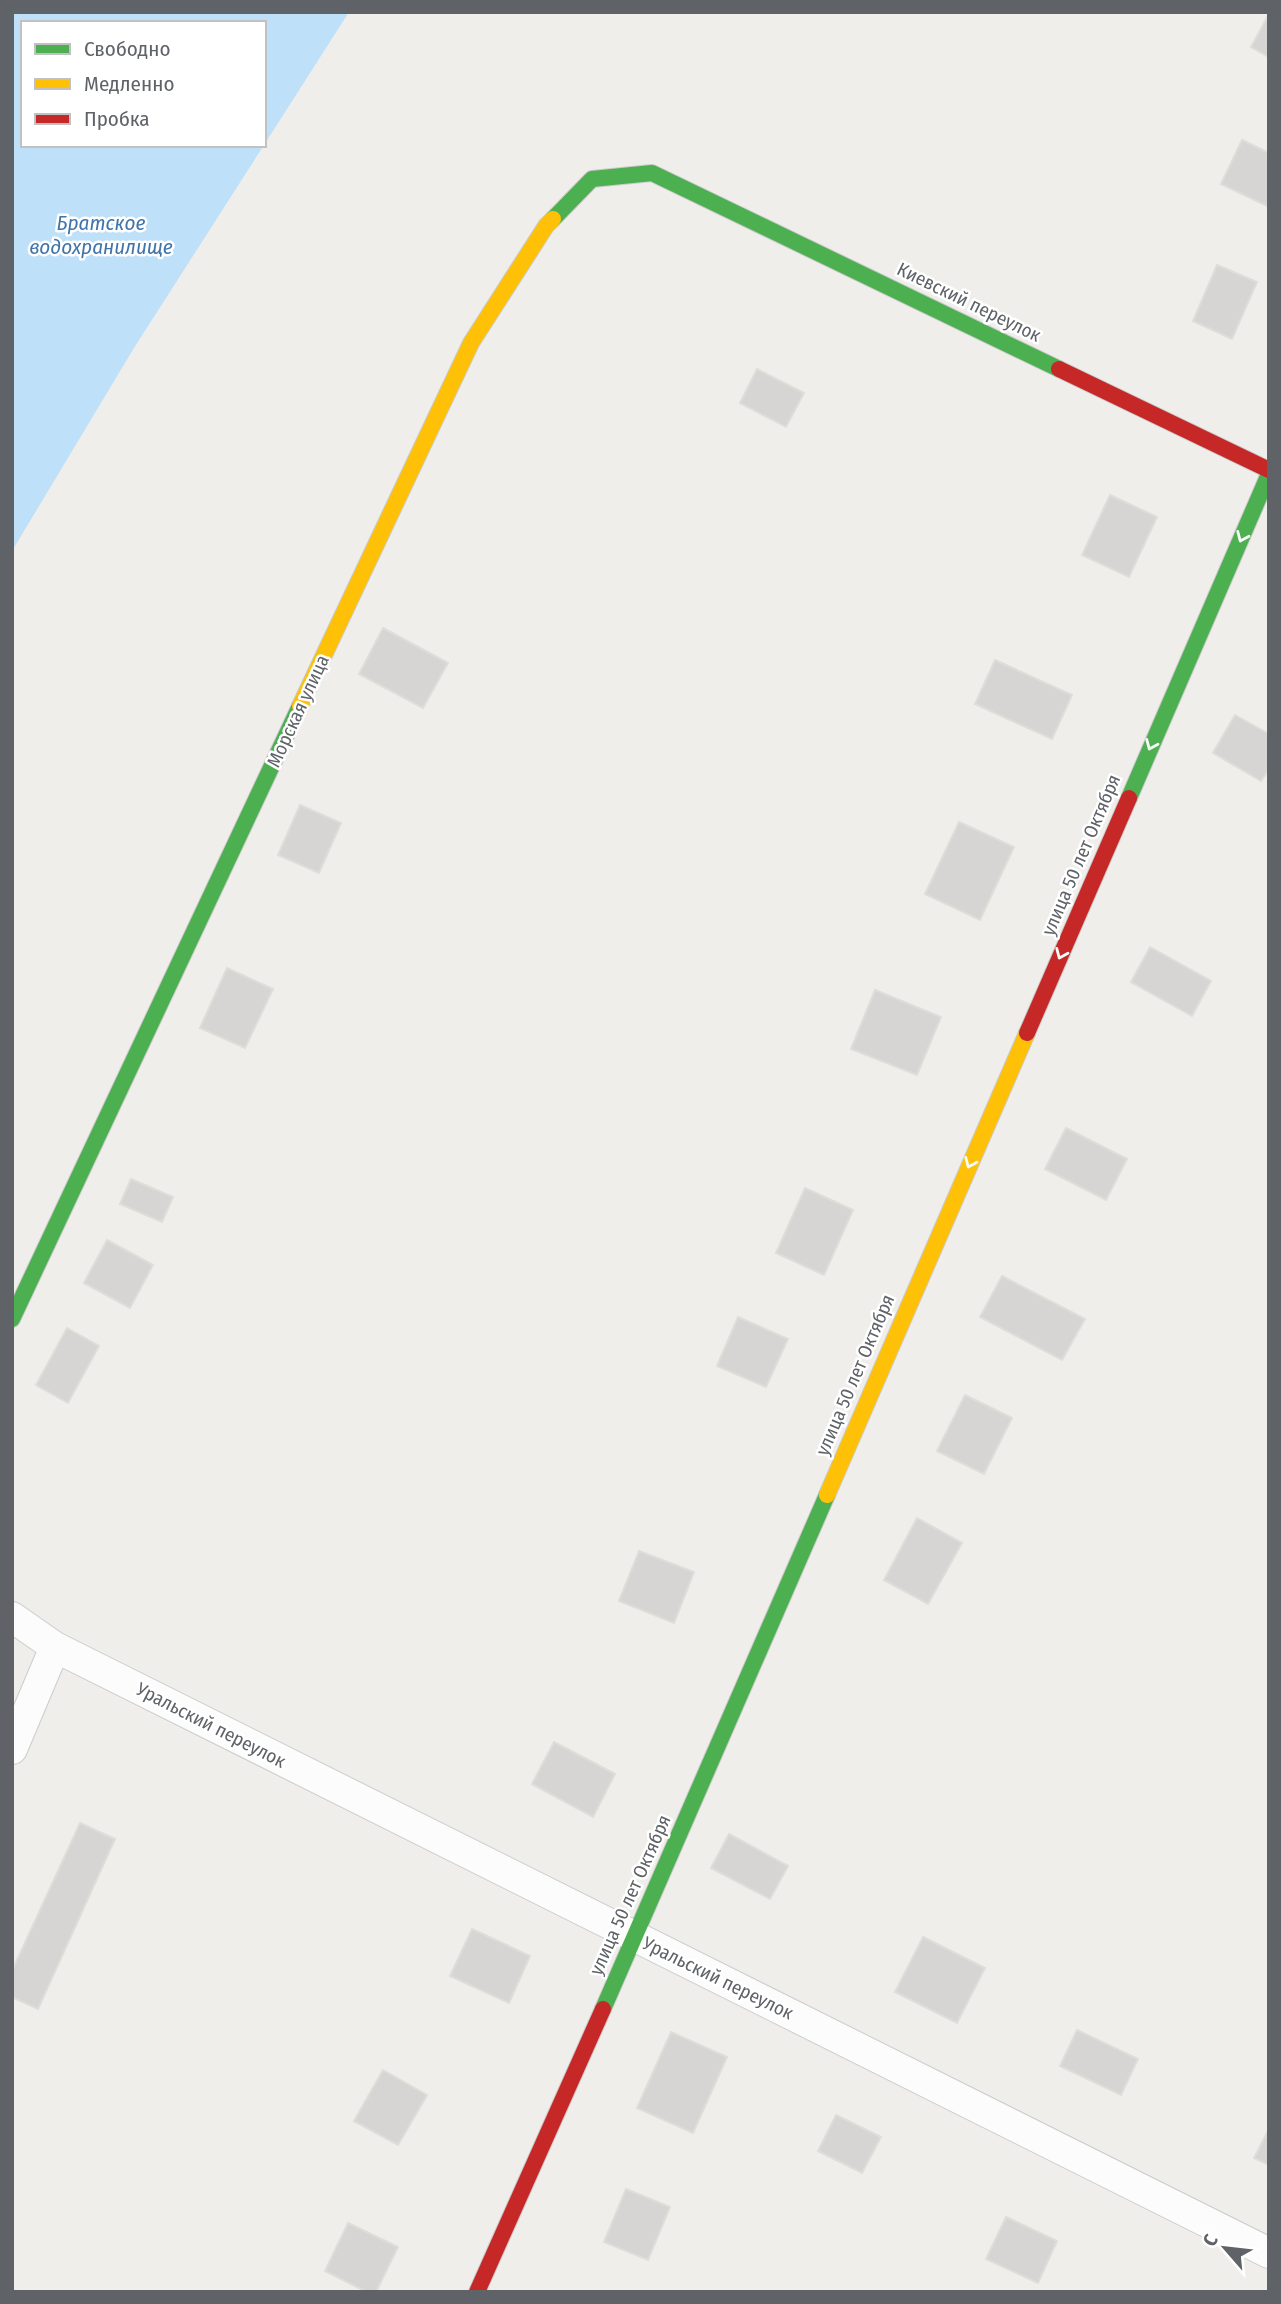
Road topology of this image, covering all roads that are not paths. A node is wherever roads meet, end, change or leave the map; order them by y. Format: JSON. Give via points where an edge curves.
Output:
{"nodes":[{"id":1,"x":652,"y":173,"type":"joint"},
{"id":2,"x":1269,"y":472,"type":"edge"},
{"id":3,"x":12,"y":1319,"type":"edge"},
{"id":4,"x":12,"y":1617,"type":"edge"},
{"id":5,"x":55,"y":1647,"type":"junction"},
{"id":6,"x":12,"y":1749,"type":"edge"},
{"id":7,"x":635,"y":1937,"type":"junction"},
{"id":8,"x":1269,"y":2253,"type":"edge"},
{"id":9,"x":477,"y":2292,"type":"edge"}],
"edges":[{"from":1,"to":2,"type":"street","name":"Киевский переулок"},
{"from":1,"to":3,"type":"street","name":"Морская улица","via":[[592,179],[546,226],[471,343]]},
{"from":2,"to":7,"type":"street","name":"улица 50 лет Октября","one_way":true},
{"from":4,"to":5,"type":"street"},
{"from":5,"to":6,"type":"street"},
{"from":5,"to":7,"type":"street","name":"Уральский переулок"},
{"from":7,"to":8,"type":"street","name":"Уральский переулок"},
{"from":7,"to":9,"type":"street","name":"улица 50 лет Октября"}]}
